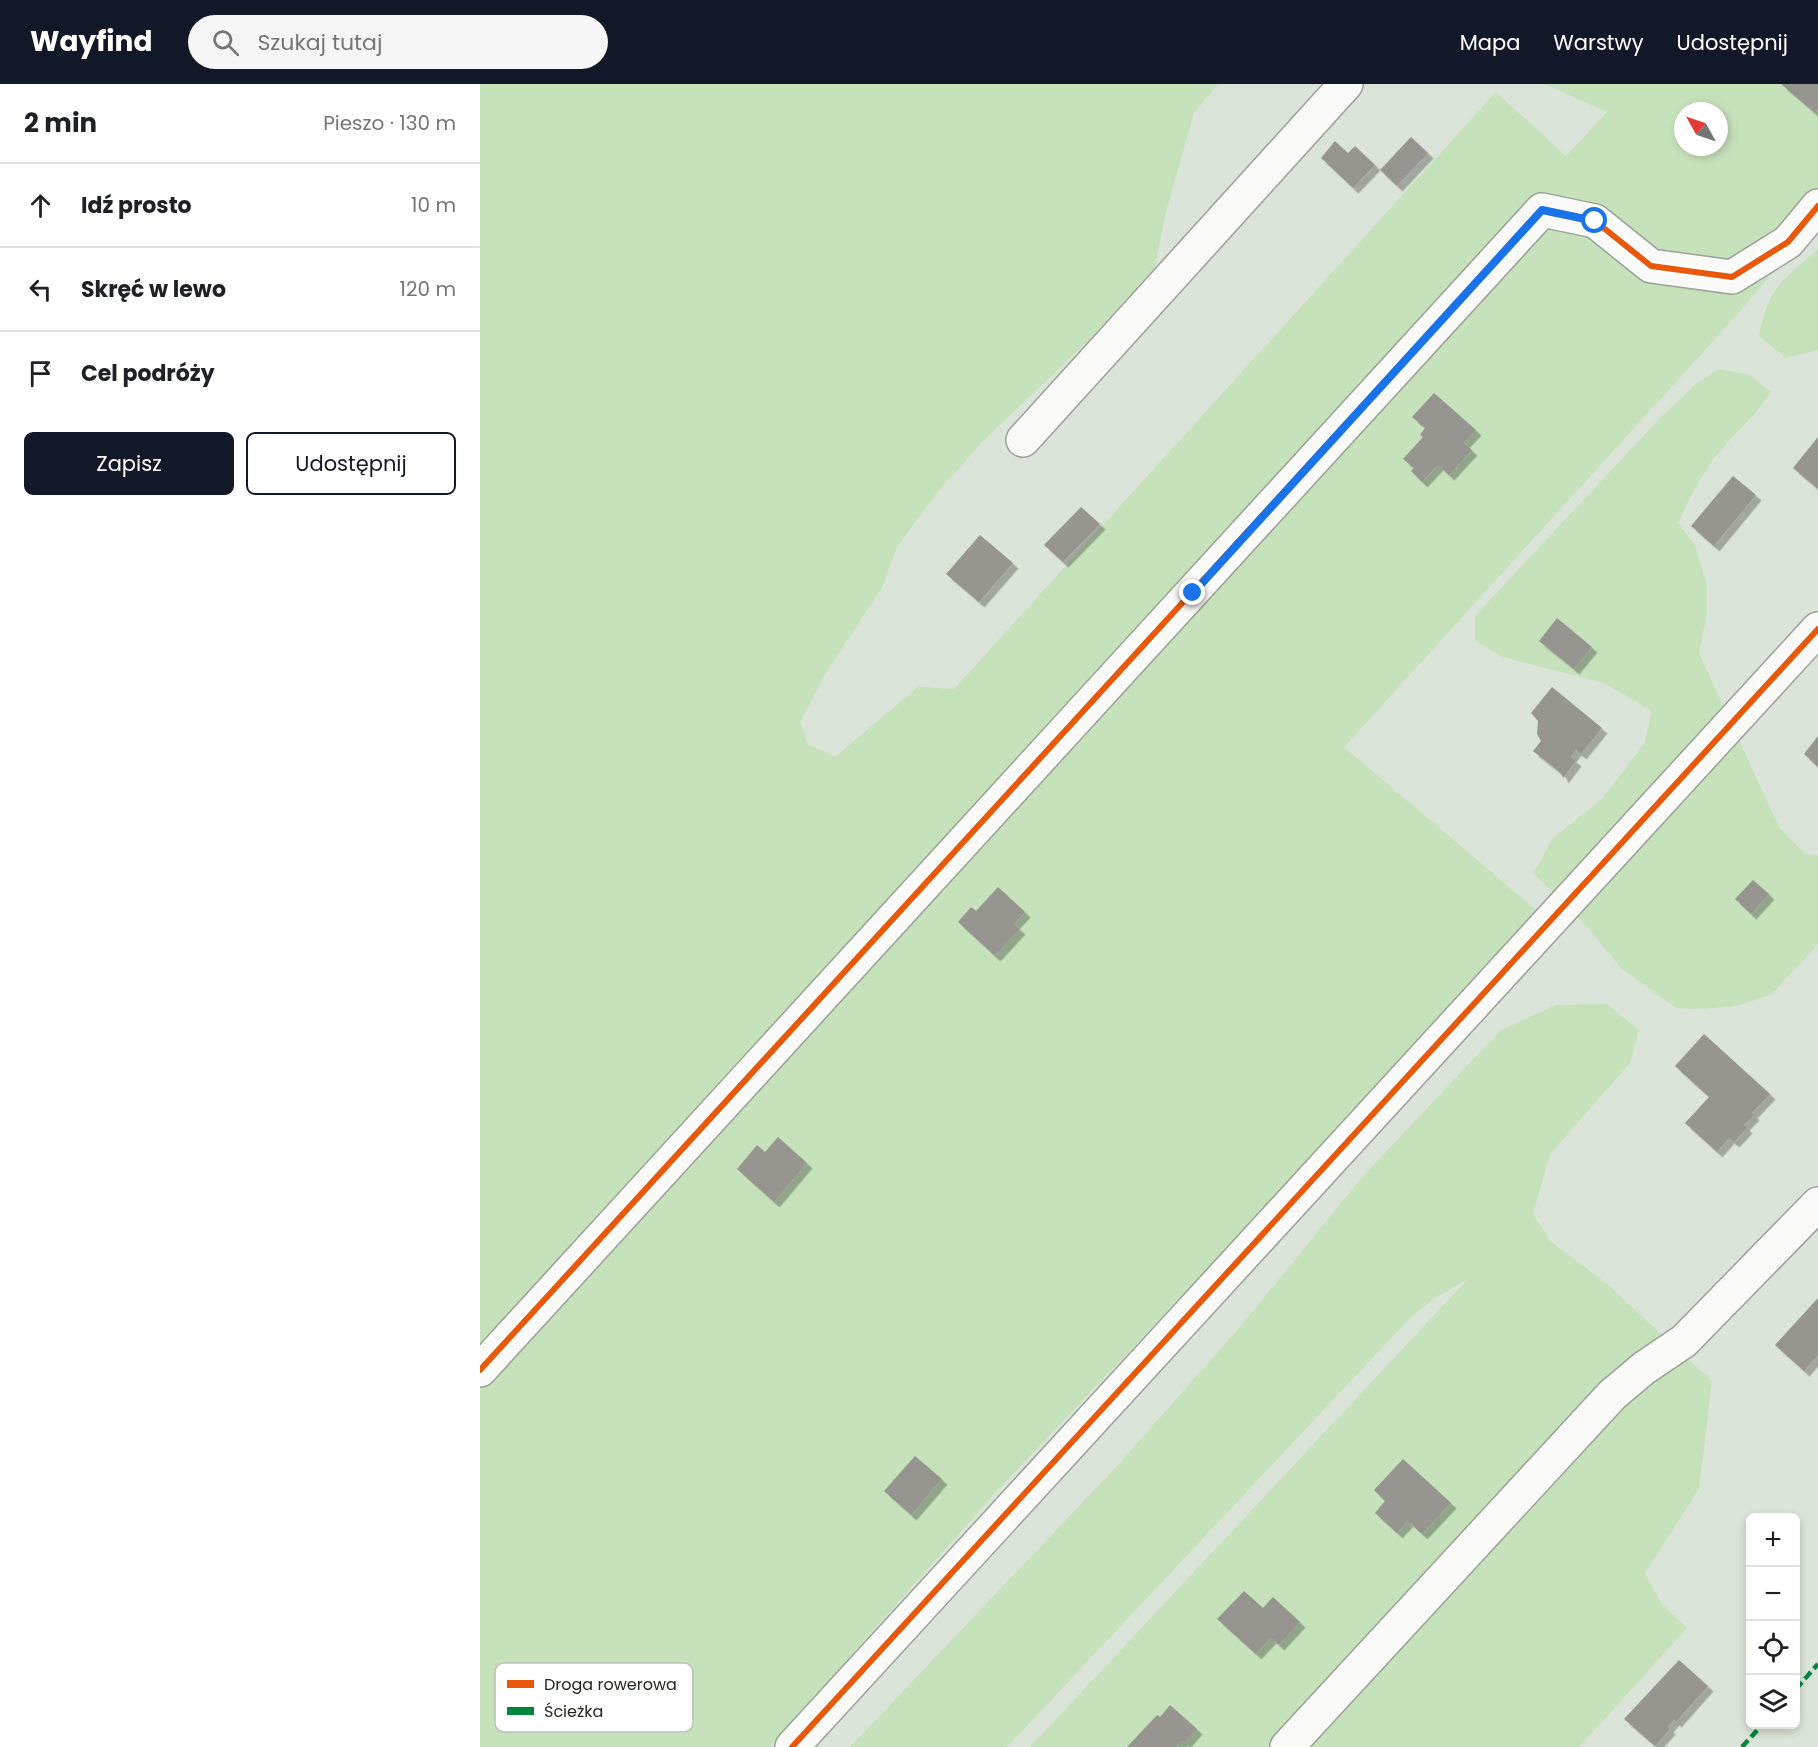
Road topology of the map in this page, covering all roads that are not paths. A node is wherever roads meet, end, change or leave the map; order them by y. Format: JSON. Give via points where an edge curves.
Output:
{"nodes":[{"id":1,"x":1346,"y":84,"type":"edge"},
{"id":2,"x":1818,"y":206,"type":"edge"},
{"id":3,"x":1023,"y":440,"type":"dead end"},
{"id":4,"x":1818,"y":629,"type":"edge"},
{"id":5,"x":1818,"y":1204,"type":"edge"},
{"id":6,"x":480,"y":1370,"type":"edge"},
{"id":7,"x":792,"y":1747,"type":"edge"},
{"id":8,"x":1287,"y":1747,"type":"edge"}],
"edges":[{"from":1,"to":3,"type":"street"},
{"from":2,"to":6,"type":"street","via":[[1788,242],[1732,277],[1651,266],[1595,221],[1542,210]]},
{"from":4,"to":7,"type":"street"},
{"from":5,"to":8,"type":"street","via":[[1684,1341],[1612,1395]]}]}
